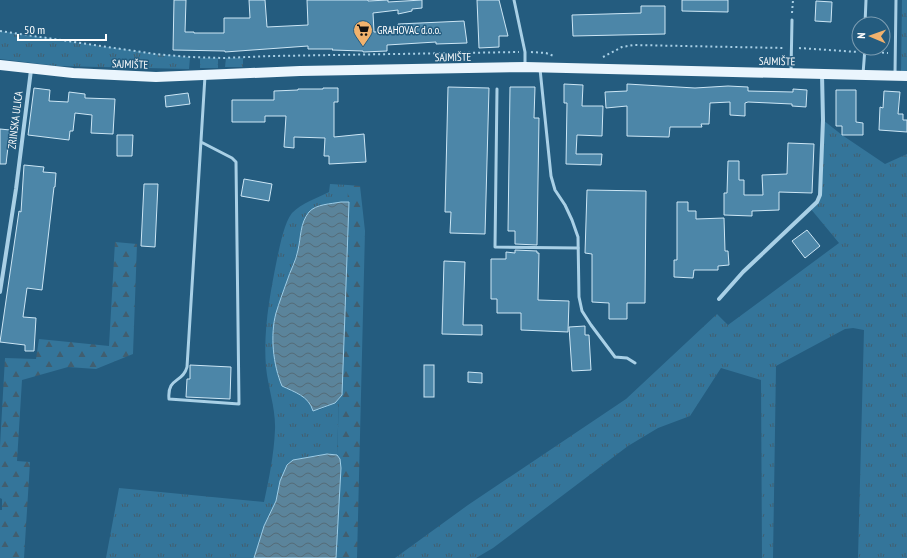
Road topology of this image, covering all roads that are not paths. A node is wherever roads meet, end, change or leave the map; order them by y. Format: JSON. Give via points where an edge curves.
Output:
{"nodes":[{"id":1,"x":514,"y":0,"type":"edge"},
{"id":2,"x":866,"y":0,"type":"edge"},
{"id":3,"x":896,"y":0,"type":"edge"},
{"id":4,"x":865,"y":16,"type":"edge"},
{"id":5,"x":792,"y":20,"type":"road end"},
{"id":6,"x":865,"y":56,"type":"edge"},
{"id":7,"x":0,"y":65,"type":"edge"},
{"id":8,"x":525,"y":67,"type":"junction"},
{"id":9,"x":540,"y":68,"type":"junction"},
{"id":10,"x":31,"y":70,"type":"junction"},
{"id":11,"x":791,"y":73,"type":"junction"},
{"id":12,"x":822,"y":74,"type":"junction"},
{"id":13,"x":205,"y":75,"type":"junction"},
{"id":14,"x":863,"y":75,"type":"junction"},
{"id":15,"x":895,"y":76,"type":"junction"},
{"id":16,"x":907,"y":76,"type":"edge"},
{"id":17,"x":497,"y":89,"type":"dead end"},
{"id":18,"x":201,"y":142,"type":"junction"},
{"id":19,"x":578,"y":248,"type":"junction"},
{"id":20,"x":0,"y":292,"type":"edge"},
{"id":21,"x":718,"y":299,"type":"dead end"},
{"id":22,"x":635,"y":363,"type":"dead end"}],
"edges":[{"from":1,"to":8,"type":"lane","via":[[525,52]]},
{"from":2,"to":4,"type":"lane"},
{"from":3,"to":15,"type":"lane"},
{"from":5,"to":11,"type":"lane"},
{"from":6,"to":14,"type":"lane"},
{"from":7,"to":10,"type":"main road","name":"SAJMIŠTE"},
{"from":8,"to":9,"type":"main road","name":"SAJMIŠTE"},
{"from":8,"to":13,"type":"main road","name":"SAJMIŠTE"},
{"from":9,"to":11,"type":"main road","name":"SAJMIŠTE"},
{"from":9,"to":19,"type":"lane","via":[[551,176],[555,190],[572,220],[578,238]]},
{"from":10,"to":13,"type":"main road","name":"SAJMIŠTE","via":[[112,76]]},
{"from":10,"to":20,"type":"street","name":"ZRINSKA ULICA"},
{"from":11,"to":12,"type":"main road","name":"SAJMIŠTE"},
{"from":12,"to":14,"type":"main road","name":"SAJMIŠTE"},
{"from":12,"to":21,"type":"street","via":[[823,120],[820,195],[817,202]]},
{"from":13,"to":18,"type":"lane"},
{"from":14,"to":15,"type":"main road","name":"SAJMIŠTE"},
{"from":15,"to":16,"type":"main road","name":"SAJMIŠTE"},
{"from":17,"to":19,"type":"lane","via":[[495,246]]},
{"from":18,"to":18,"type":"lane","via":[[236,162],[238,404],[169,399],[168,392],[170,385],[186,372],[187,367]]},
{"from":19,"to":22,"type":"lane","via":[[579,297],[582,311],[615,357],[627,358]]}]}
